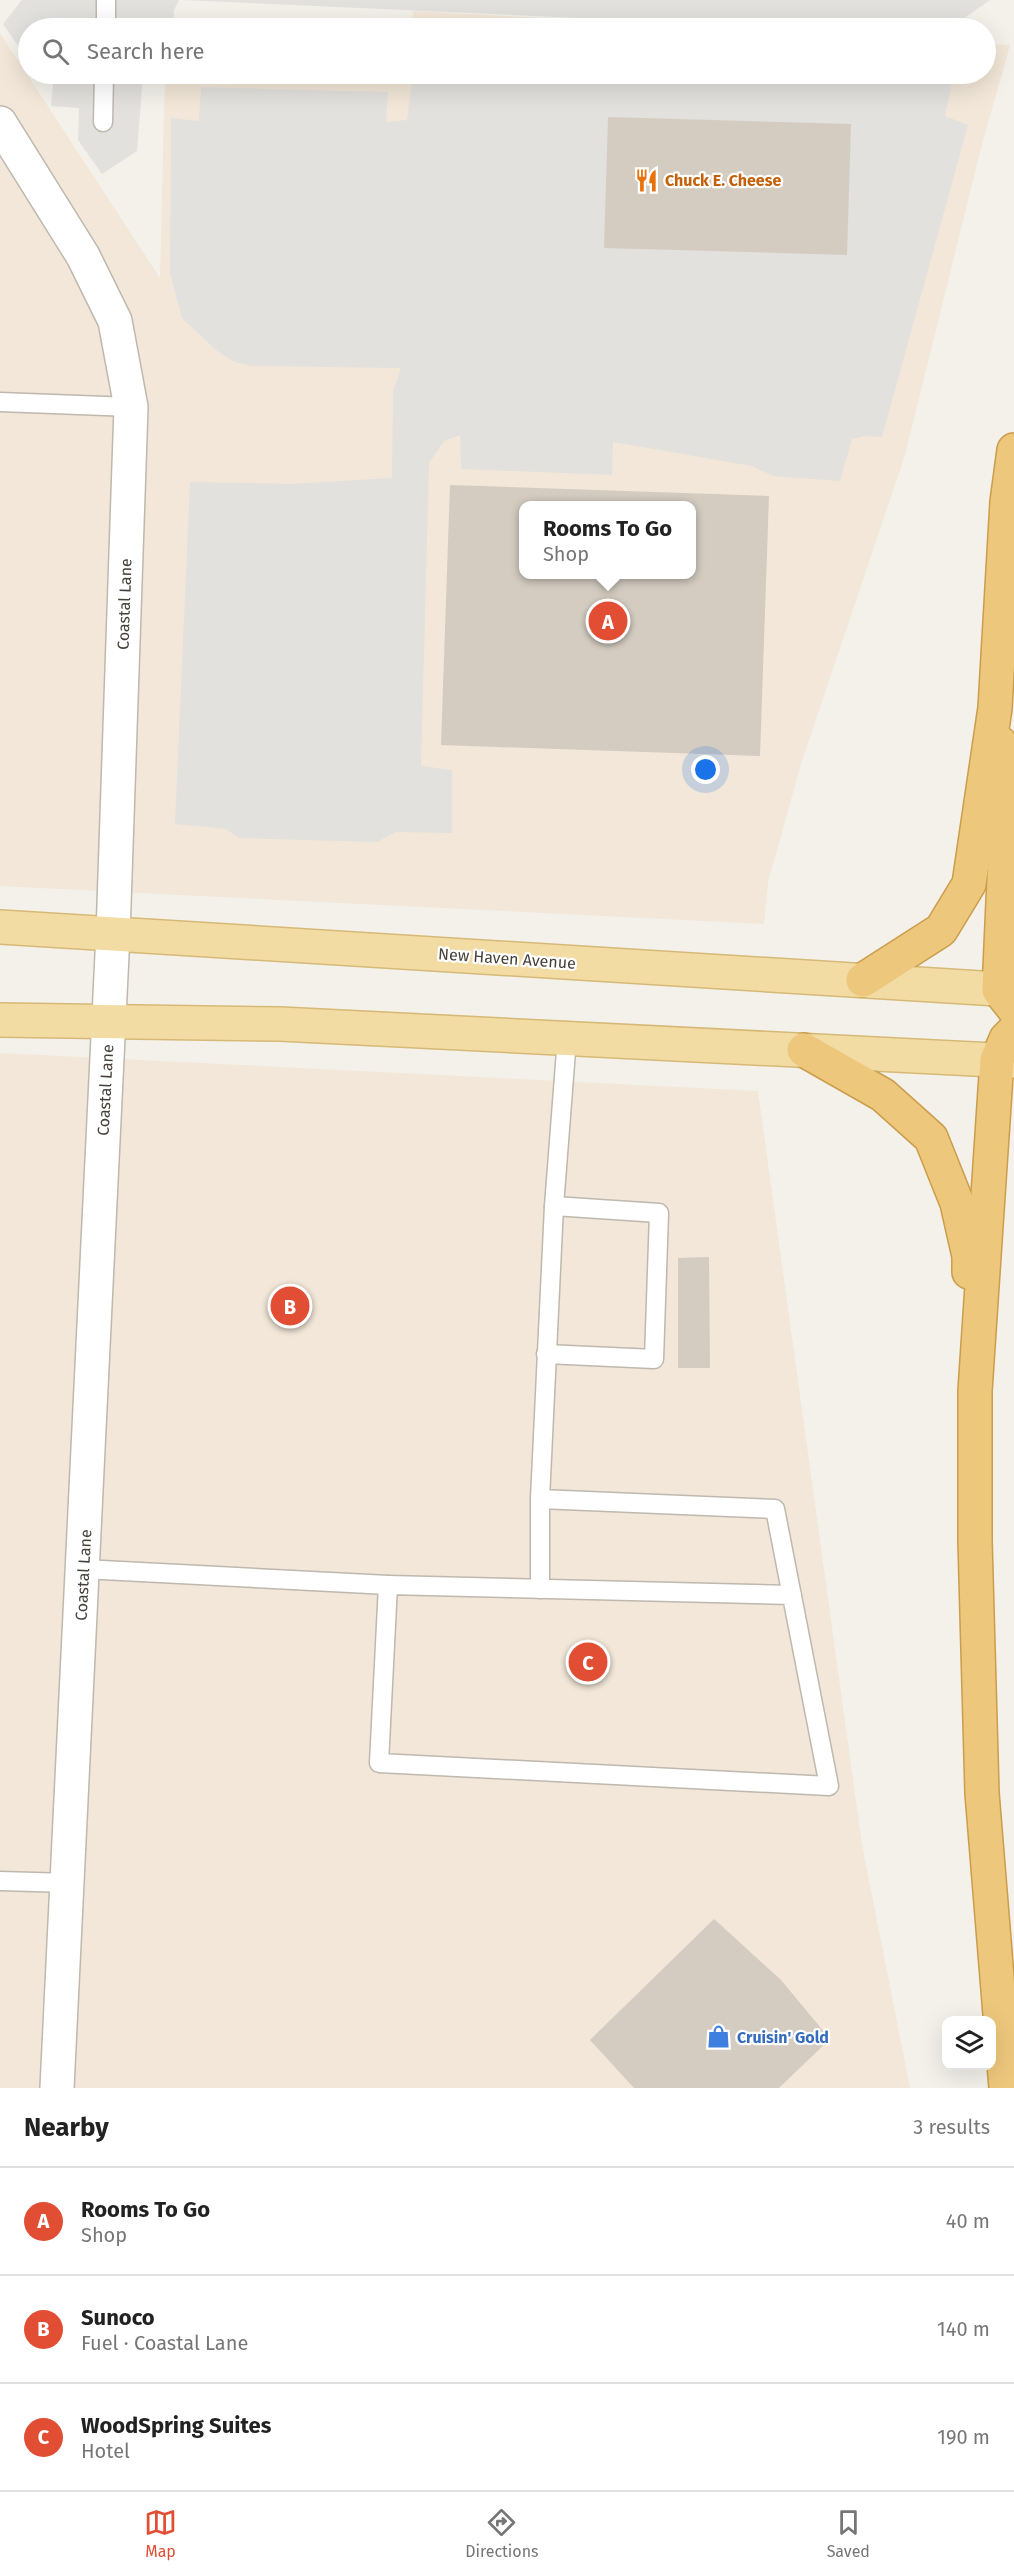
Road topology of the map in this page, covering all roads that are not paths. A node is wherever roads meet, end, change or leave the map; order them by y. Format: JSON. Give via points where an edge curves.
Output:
{"nodes":[{"id":1,"x":106,"y":0,"type":"edge"},
{"id":2,"x":106,"y":18,"type":"edge"},
{"id":3,"x":104,"y":84,"type":"edge"},
{"id":4,"x":103,"y":122,"type":"dead end"},
{"id":5,"x":0,"y":123,"type":"edge"},
{"id":6,"x":0,"y":402,"type":"edge"},
{"id":7,"x":130,"y":407,"type":"junction"},
{"id":8,"x":1014,"y":450,"type":"edge"},
{"id":9,"x":995,"y":708,"type":"junction"},
{"id":10,"x":0,"y":927,"type":"edge"},
{"id":11,"x":113,"y":934,"type":"junction"},
{"id":12,"x":863,"y":980,"type":"junction"},
{"id":13,"x":1009,"y":996,"type":"edge"},
{"id":14,"x":0,"y":1020,"type":"edge"},
{"id":15,"x":109,"y":1022,"type":"junction"},
{"id":16,"x":1014,"y":1031,"type":"edge"},
{"id":17,"x":567,"y":1038,"type":"junction"},
{"id":18,"x":804,"y":1050,"type":"junction"},
{"id":19,"x":1006,"y":1061,"type":"edge"},
{"id":20,"x":554,"y":1206,"type":"junction"},
{"id":21,"x":546,"y":1354,"type":"junction"},
{"id":22,"x":975,"y":1391,"type":"junction"},
{"id":23,"x":540,"y":1499,"type":"junction"},
{"id":24,"x":83,"y":1569,"type":"junction"},
{"id":25,"x":388,"y":1585,"type":"junction"},
{"id":26,"x":540,"y":1589,"type":"junction"},
{"id":27,"x":792,"y":1595,"type":"junction"},
{"id":28,"x":0,"y":1881,"type":"edge"},
{"id":29,"x":69,"y":1883,"type":"junction"},
{"id":30,"x":57,"y":2088,"type":"edge"},
{"id":31,"x":1006,"y":2088,"type":"edge"}],
"edges":[{"from":1,"to":2,"type":"lane"},
{"from":3,"to":4,"type":"lane"},
{"from":5,"to":7,"type":"street","name":"Coastal Lane","via":[[83,256],[115,321]]},
{"from":6,"to":7,"type":"lane"},
{"from":7,"to":11,"type":"street","name":"Coastal Lane"},
{"from":8,"to":9,"type":"highway","via":[[1007,502]]},
{"from":9,"to":12,"type":"highway","via":[[969,884],[940,930]]},
{"from":9,"to":13,"type":"highway","via":[[1008,792]]},
{"from":10,"to":11,"type":"main road","name":"New Haven Avenue"},
{"from":11,"to":12,"type":"main road","name":"New Haven Avenue"},
{"from":11,"to":15,"type":"street","name":"Coastal Lane"},
{"from":12,"to":13,"type":"main road","name":"New Haven Avenue"},
{"from":14,"to":15,"type":"main road"},
{"from":15,"to":17,"type":"main road","via":[[280,1024]]},
{"from":15,"to":24,"type":"street","name":"Coastal Lane"},
{"from":16,"to":19,"type":"highway","via":[[1006,1039]]},
{"from":17,"to":18,"type":"main road"},
{"from":17,"to":20,"type":"lane"},
{"from":18,"to":19,"type":"main road"},
{"from":18,"to":22,"type":"highway","via":[[883,1095],[930,1138],[957,1203],[969,1256]]},
{"from":19,"to":22,"type":"highway"},
{"from":20,"to":21,"type":"lane"},
{"from":20,"to":21,"type":"lane","via":[[659,1213],[654,1359]]},
{"from":21,"to":23,"type":"lane"},
{"from":22,"to":31,"type":"highway","via":[[982,1792]]},
{"from":23,"to":26,"type":"lane"},
{"from":23,"to":27,"type":"lane","via":[[775,1509]]},
{"from":24,"to":25,"type":"lane"},
{"from":24,"to":29,"type":"street","name":"Coastal Lane"},
{"from":25,"to":26,"type":"lane"},
{"from":25,"to":27,"type":"lane","via":[[379,1763],[830,1786]]},
{"from":26,"to":27,"type":"lane"},
{"from":28,"to":29,"type":"lane"},
{"from":29,"to":30,"type":"street","name":"Coastal Lane"}]}
